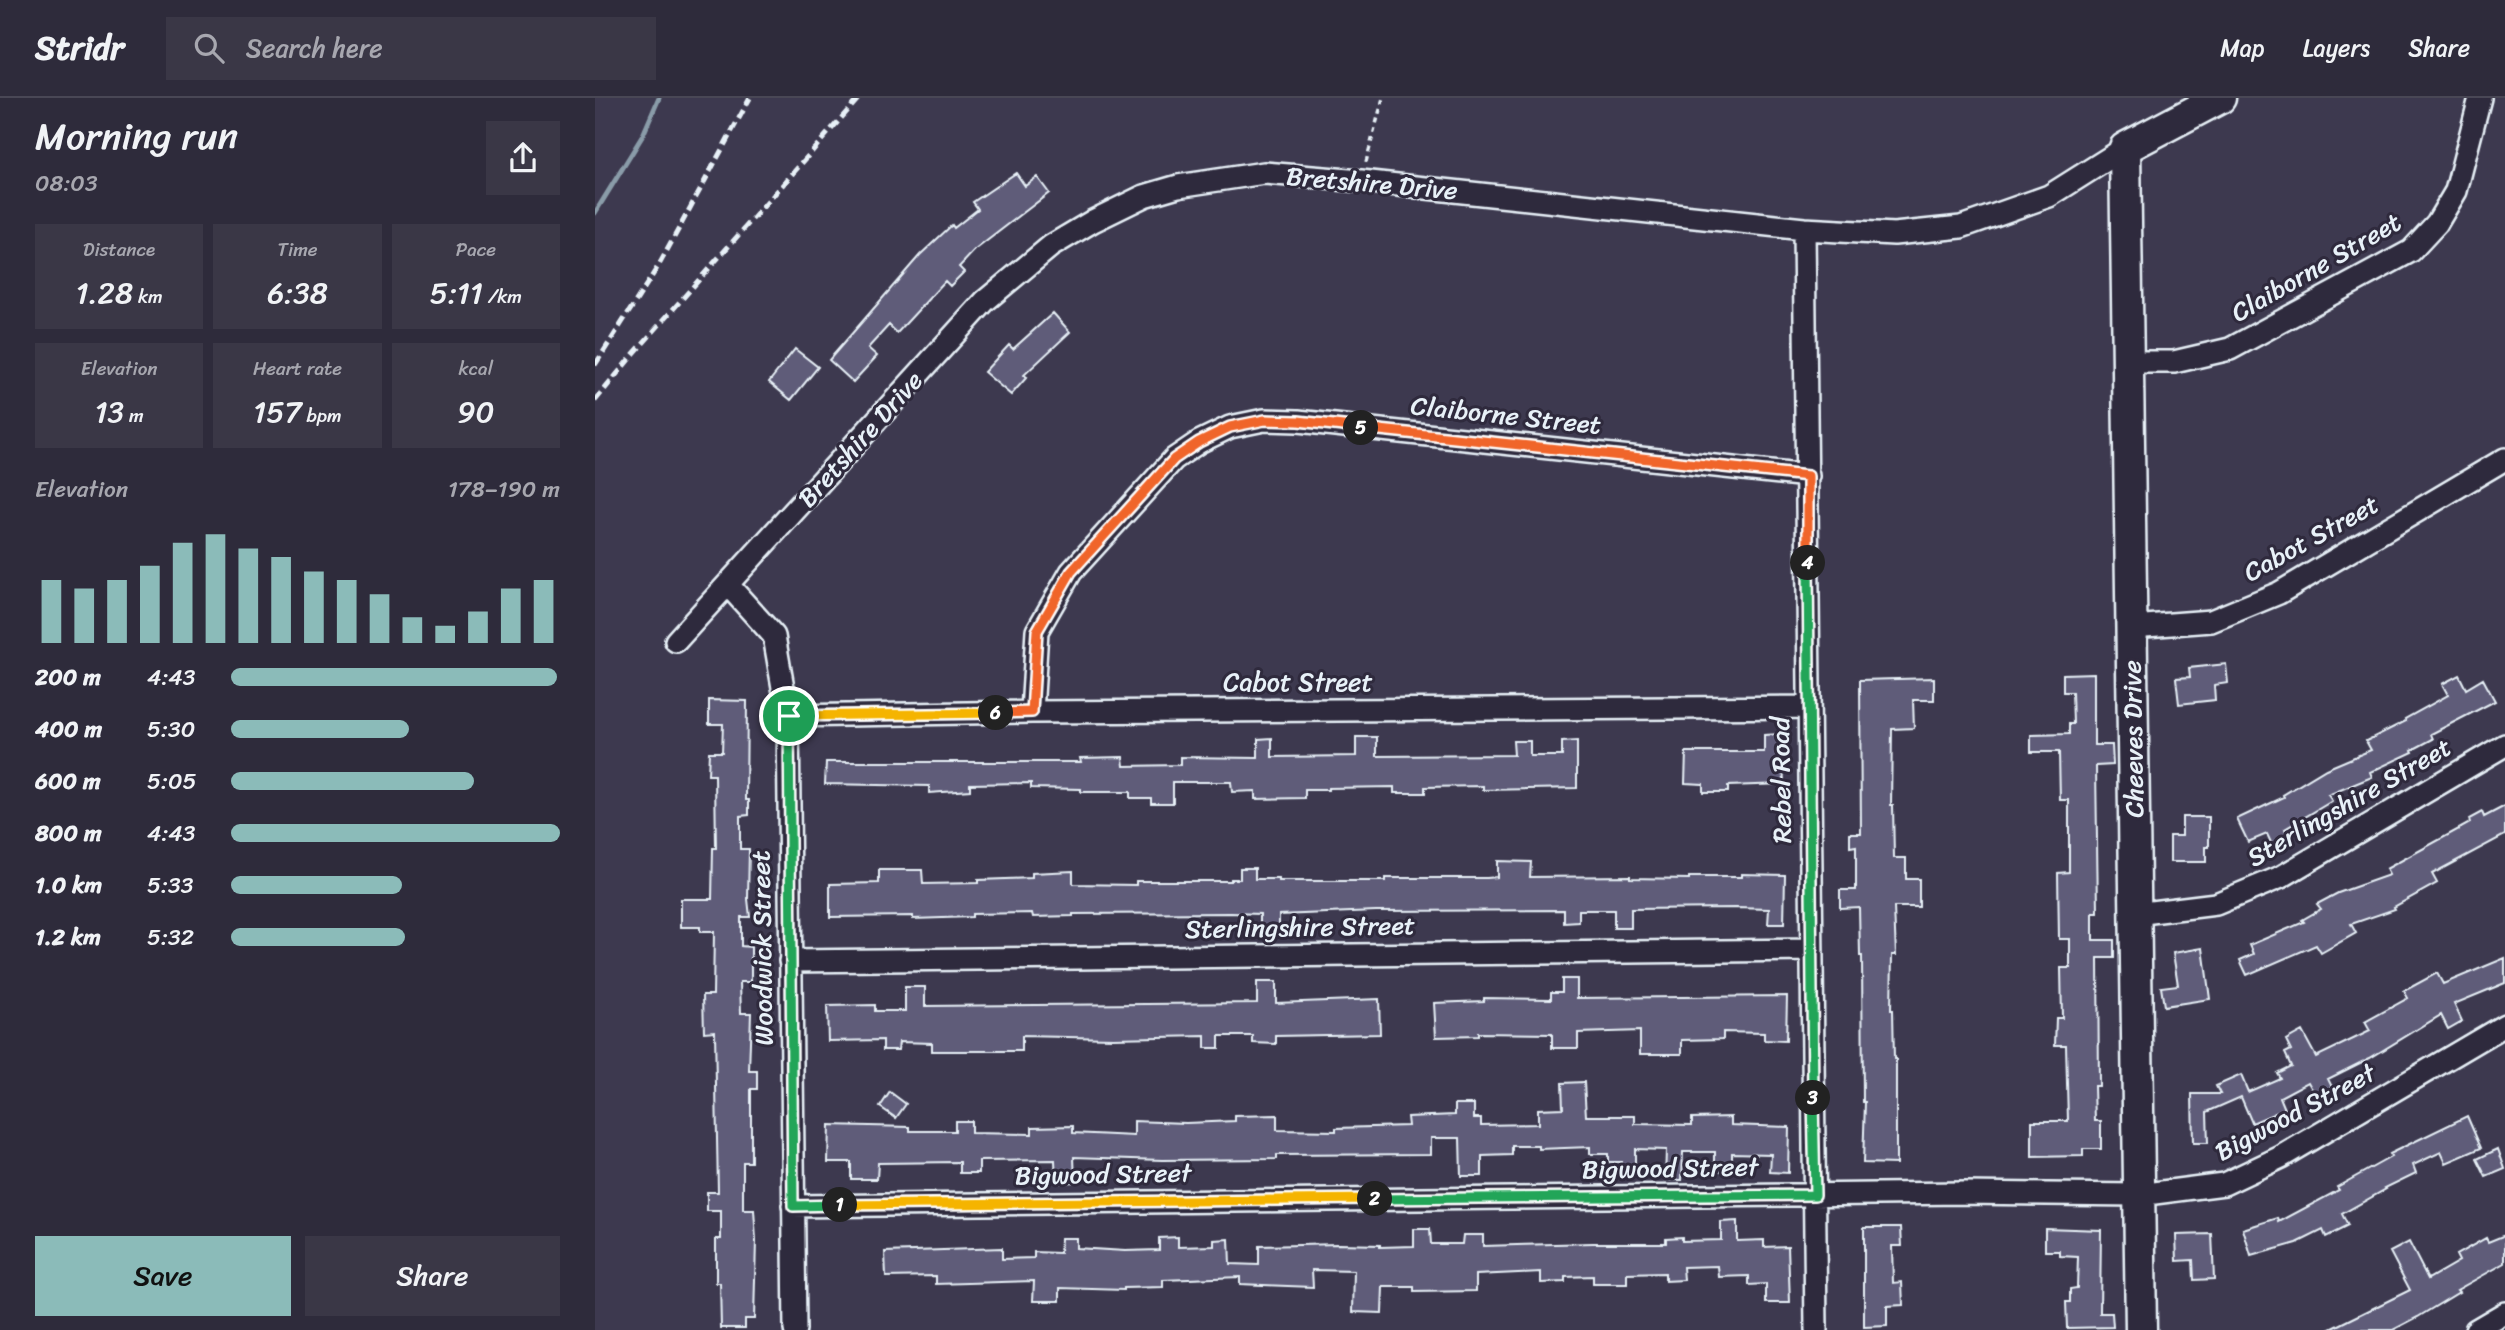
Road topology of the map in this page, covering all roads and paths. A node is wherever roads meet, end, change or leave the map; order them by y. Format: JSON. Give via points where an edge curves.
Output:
{"nodes":[{"id":1,"x":1383,"y":98,"type":"edge"},
{"id":2,"x":2220,"y":98,"type":"edge"},
{"id":3,"x":2480,"y":98,"type":"edge"},
{"id":4,"x":2125,"y":148,"type":"junction"},
{"id":5,"x":1360,"y":180,"type":"junction"},
{"id":6,"x":1804,"y":229,"type":"junction"},
{"id":7,"x":2127,"y":362,"type":"junction"},
{"id":8,"x":2505,"y":459,"type":"edge"},
{"id":9,"x":1808,"y":476,"type":"junction"},
{"id":10,"x":728,"y":585,"type":"junction"},
{"id":11,"x":2132,"y":627,"type":"junction"},
{"id":12,"x":676,"y":641,"type":"dead end"},
{"id":13,"x":1809,"y":707,"type":"junction"},
{"id":14,"x":1032,"y":712,"type":"junction"},
{"id":15,"x":789,"y":716,"type":"junction"},
{"id":16,"x":2505,"y":745,"type":"edge"},
{"id":17,"x":2136,"y":914,"type":"junction"},
{"id":18,"x":1811,"y":950,"type":"junction"},
{"id":19,"x":790,"y":961,"type":"junction"},
{"id":20,"x":2505,"y":1025,"type":"edge"},
{"id":21,"x":1815,"y":1195,"type":"junction"},
{"id":22,"x":2139,"y":1195,"type":"junction"},
{"id":23,"x":793,"y":1206,"type":"junction"},
{"id":24,"x":2505,"y":1313,"type":"edge"},
{"id":25,"x":795,"y":1330,"type":"edge"},
{"id":26,"x":1816,"y":1330,"type":"edge"},
{"id":27,"x":2141,"y":1330,"type":"edge"},
{"id":28,"x":2476,"y":1330,"type":"edge"}],
"edges":[{"from":1,"to":5,"type":"path"},
{"from":2,"to":4,"type":"street","name":"Bretshire Drive"},
{"from":3,"to":7,"type":"street","name":"Claiborne Street","via":[[2456,191],[2437,223],[2411,251],[2230,349],[2174,362]]},
{"from":4,"to":6,"type":"street","name":"Bretshire Drive","via":[[2049,196],[1961,227],[1894,234]]},
{"from":4,"to":7,"type":"street","name":"Cheeves Drive"},
{"from":5,"to":6,"type":"street","name":"Bretshire Drive"},
{"from":5,"to":10,"type":"street","name":"Bretshire Drive","via":[[1264,173],[1178,186],[1144,196],[1051,246],[985,301]]},
{"from":6,"to":9,"type":"street","name":"Rebel Road"},
{"from":7,"to":11,"type":"street","name":"Cheeves Drive"},
{"from":8,"to":11,"type":"street","name":"Cabot Street","via":[[2279,593],[2211,621]]},
{"from":9,"to":13,"type":"street","name":"Rebel Road"},
{"from":9,"to":14,"type":"street","name":"Claiborne Street","via":[[1298,421],[1265,420],[1230,427],[1174,459],[1071,572],[1037,631]]},
{"from":10,"to":12,"type":"street","name":"Bretshire Drive"},
{"from":10,"to":15,"type":"street","name":"Woodwick Street","via":[[774,636]]},
{"from":11,"to":17,"type":"street","name":"Cheeves Drive"},
{"from":13,"to":14,"type":"street","name":"Cabot Street"},
{"from":13,"to":18,"type":"street","name":"Rebel Road"},
{"from":14,"to":15,"type":"street","name":"Cabot Street"},
{"from":15,"to":19,"type":"street","name":"Woodwick Street"},
{"from":16,"to":17,"type":"street","name":"Sterlingshire Street","via":[[2281,877],[2216,904]]},
{"from":17,"to":22,"type":"street","name":"Cheeves Drive"},
{"from":18,"to":19,"type":"street","name":"Sterlingshire Street"},
{"from":18,"to":21,"type":"street","name":"Rebel Road"},
{"from":19,"to":23,"type":"street","name":"Woodwick Street"},
{"from":20,"to":22,"type":"street","name":"Bigwood Street","via":[[2281,1157],[2224,1184]]},
{"from":21,"to":22,"type":"street","name":"Bigwood Street"},
{"from":21,"to":23,"type":"street","name":"Bigwood Street"},
{"from":21,"to":26,"type":"street","name":"Rebel Road"},
{"from":22,"to":27,"type":"street","name":"Cheeves Drive"},
{"from":23,"to":25,"type":"street","name":"Woodwick Street"},
{"from":24,"to":28,"type":"street"}]}
